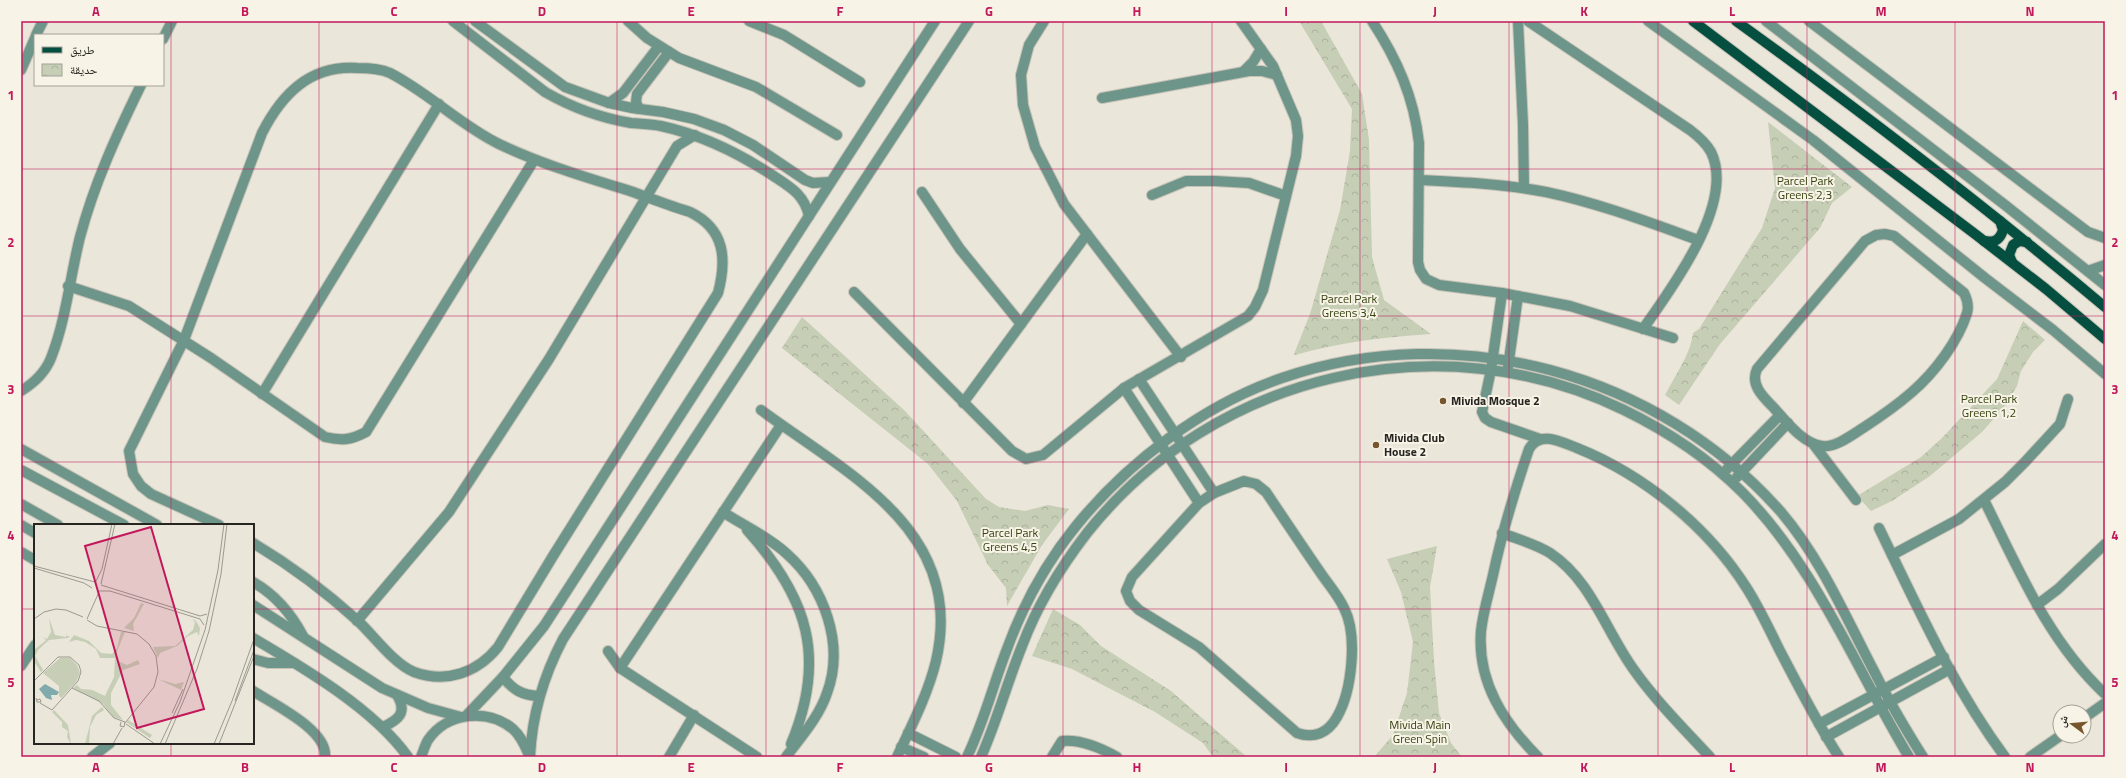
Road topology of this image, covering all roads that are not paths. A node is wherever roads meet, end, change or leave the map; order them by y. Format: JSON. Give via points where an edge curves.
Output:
{"nodes":[{"id":1,"x":43,"y":21,"type":"edge"},
{"id":2,"x":172,"y":21,"type":"edge"},
{"id":3,"x":453,"y":21,"type":"edge"},
{"id":4,"x":475,"y":21,"type":"edge"},
{"id":5,"x":628,"y":21,"type":"edge"},
{"id":6,"x":749,"y":21,"type":"edge"},
{"id":7,"x":935,"y":21,"type":"edge"},
{"id":8,"x":969,"y":21,"type":"edge"},
{"id":9,"x":1044,"y":21,"type":"edge"},
{"id":10,"x":1241,"y":21,"type":"edge"},
{"id":11,"x":1372,"y":21,"type":"edge"},
{"id":12,"x":1518,"y":21,"type":"edge"},
{"id":13,"x":1528,"y":21,"type":"edge"},
{"id":14,"x":1648,"y":21,"type":"edge"},
{"id":15,"x":1693,"y":21,"type":"edge"},
{"id":16,"x":1736,"y":21,"type":"edge"},
{"id":17,"x":1766,"y":21,"type":"edge"},
{"id":18,"x":1810,"y":21,"type":"edge"},
{"id":19,"x":36,"y":34,"type":"edge"},
{"id":20,"x":493,"y":35,"type":"junction"},
{"id":21,"x":164,"y":38,"type":"edge"},
{"id":22,"x":34,"y":40,"type":"edge"},
{"id":23,"x":659,"y":46,"type":"junction"},
{"id":24,"x":486,"y":47,"type":"junction"},
{"id":25,"x":1261,"y":48,"type":"junction"},
{"id":26,"x":669,"y":52,"type":"junction"},
{"id":27,"x":21,"y":70,"type":"edge"},
{"id":28,"x":1243,"y":72,"type":"junction"},
{"id":29,"x":1277,"y":75,"type":"junction"},
{"id":30,"x":860,"y":82,"type":"dead end"},
{"id":31,"x":141,"y":86,"type":"edge"},
{"id":32,"x":1102,"y":98,"type":"dead end"},
{"id":33,"x":609,"y":103,"type":"junction"},
{"id":34,"x":439,"y":104,"type":"junction"},
{"id":35,"x":639,"y":109,"type":"junction"},
{"id":36,"x":695,"y":135,"type":"junction"},
{"id":37,"x":837,"y":135,"type":"dead end"},
{"id":38,"x":534,"y":160,"type":"junction"},
{"id":39,"x":785,"y":166,"type":"junction"},
{"id":40,"x":777,"y":178,"type":"junction"},
{"id":41,"x":1419,"y":180,"type":"junction"},
{"id":42,"x":830,"y":182,"type":"junction"},
{"id":43,"x":1524,"y":188,"type":"junction"},
{"id":44,"x":922,"y":192,"type":"dead end"},
{"id":45,"x":1152,"y":195,"type":"dead end"},
{"id":46,"x":1286,"y":196,"type":"junction"},
{"id":47,"x":647,"y":197,"type":"junction"},
{"id":48,"x":809,"y":216,"type":"junction"},
{"id":49,"x":2000,"y":221,"type":"junction"},
{"id":50,"x":1087,"y":234,"type":"junction"},
{"id":51,"x":2105,"y":238,"type":"edge"},
{"id":52,"x":1698,"y":240,"type":"junction"},
{"id":53,"x":1984,"y":241,"type":"junction"},
{"id":54,"x":2027,"y":242,"type":"junction"},
{"id":55,"x":2012,"y":262,"type":"junction"},
{"id":56,"x":2105,"y":265,"type":"edge"},
{"id":57,"x":2088,"y":271,"type":"junction"},
{"id":58,"x":2105,"y":285,"type":"edge"},
{"id":59,"x":68,"y":286,"type":"junction"},
{"id":60,"x":854,"y":292,"type":"dead end"},
{"id":61,"x":1502,"y":293,"type":"junction"},
{"id":62,"x":1518,"y":296,"type":"junction"},
{"id":63,"x":2105,"y":307,"type":"edge"},
{"id":64,"x":1021,"y":324,"type":"junction"},
{"id":65,"x":1643,"y":329,"type":"junction"},
{"id":66,"x":1674,"y":338,"type":"dead end"},
{"id":67,"x":2105,"y":338,"type":"edge"},
{"id":68,"x":184,"y":340,"type":"junction"},
{"id":69,"x":1181,"y":356,"type":"junction"},
{"id":70,"x":1492,"y":358,"type":"junction"},
{"id":71,"x":1509,"y":360,"type":"junction"},
{"id":72,"x":1491,"y":370,"type":"junction"},
{"id":73,"x":1507,"y":373,"type":"junction"},
{"id":74,"x":2105,"y":374,"type":"edge"},
{"id":75,"x":1139,"y":379,"type":"junction"},
{"id":76,"x":1124,"y":388,"type":"junction"},
{"id":77,"x":21,"y":391,"type":"edge"},
{"id":78,"x":262,"y":394,"type":"junction"},
{"id":79,"x":2068,"y":399,"type":"dead end"},
{"id":80,"x":964,"y":403,"type":"junction"},
{"id":81,"x":761,"y":410,"type":"dead end"},
{"id":82,"x":1780,"y":415,"type":"junction"},
{"id":83,"x":1788,"y":423,"type":"junction"},
{"id":84,"x":781,"y":425,"type":"junction"},
{"id":85,"x":1175,"y":435,"type":"junction"},
{"id":86,"x":1540,"y":439,"type":"junction"},
{"id":87,"x":1161,"y":444,"type":"junction"},
{"id":88,"x":1181,"y":444,"type":"junction"},
{"id":89,"x":1814,"y":445,"type":"junction"},
{"id":90,"x":21,"y":449,"type":"edge"},
{"id":91,"x":1168,"y":454,"type":"junction"},
{"id":92,"x":1731,"y":464,"type":"junction"},
{"id":93,"x":21,"y":470,"type":"edge"},
{"id":94,"x":1741,"y":473,"type":"junction"},
{"id":95,"x":1722,"y":474,"type":"junction"},
{"id":96,"x":1732,"y":483,"type":"junction"},
{"id":97,"x":1214,"y":493,"type":"junction"},
{"id":98,"x":1856,"y":500,"type":"dead end"},
{"id":99,"x":1984,"y":500,"type":"junction"},
{"id":100,"x":1199,"y":503,"type":"junction"},
{"id":101,"x":21,"y":504,"type":"edge"},
{"id":102,"x":723,"y":512,"type":"junction"},
{"id":103,"x":56,"y":524,"type":"edge"},
{"id":104,"x":122,"y":524,"type":"edge"},
{"id":105,"x":155,"y":524,"type":"edge"},
{"id":106,"x":217,"y":524,"type":"edge"},
{"id":107,"x":21,"y":525,"type":"edge"},
{"id":108,"x":743,"y":526,"type":"junction"},
{"id":109,"x":1879,"y":528,"type":"dead end"},
{"id":110,"x":34,"y":532,"type":"edge"},
{"id":111,"x":1502,"y":533,"type":"junction"},
{"id":112,"x":254,"y":544,"type":"edge"},
{"id":113,"x":2105,"y":544,"type":"edge"},
{"id":114,"x":21,"y":552,"type":"edge"},
{"id":115,"x":1892,"y":555,"type":"junction"},
{"id":116,"x":34,"y":559,"type":"edge"},
{"id":117,"x":254,"y":583,"type":"edge"},
{"id":118,"x":2037,"y":605,"type":"junction"},
{"id":119,"x":254,"y":606,"type":"edge"},
{"id":120,"x":357,"y":621,"type":"junction"},
{"id":121,"x":303,"y":636,"type":"junction"},
{"id":122,"x":254,"y":639,"type":"edge"},
{"id":123,"x":34,"y":646,"type":"edge"},
{"id":124,"x":608,"y":651,"type":"dead end"},
{"id":125,"x":1944,"y":657,"type":"junction"},
{"id":126,"x":254,"y":659,"type":"edge"},
{"id":127,"x":295,"y":663,"type":"junction"},
{"id":128,"x":21,"y":666,"type":"edge"},
{"id":129,"x":620,"y":668,"type":"junction"},
{"id":130,"x":1950,"y":669,"type":"junction"},
{"id":131,"x":503,"y":677,"type":"junction"},
{"id":132,"x":1883,"y":689,"type":"junction"},
{"id":133,"x":254,"y":692,"type":"edge"},
{"id":134,"x":2105,"y":694,"type":"edge"},
{"id":135,"x":1873,"y":695,"type":"junction"},
{"id":136,"x":397,"y":696,"type":"junction"},
{"id":137,"x":538,"y":696,"type":"junction"},
{"id":138,"x":1890,"y":702,"type":"junction"},
{"id":139,"x":2105,"y":703,"type":"edge"},
{"id":140,"x":1880,"y":708,"type":"junction"},
{"id":141,"x":2092,"y":712,"type":"edge"},
{"id":142,"x":694,"y":715,"type":"junction"},
{"id":143,"x":464,"y":716,"type":"junction"},
{"id":144,"x":1819,"y":724,"type":"junction"},
{"id":145,"x":383,"y":727,"type":"junction"},
{"id":146,"x":908,"y":733,"type":"junction"},
{"id":147,"x":1826,"y":737,"type":"junction"},
{"id":148,"x":2052,"y":742,"type":"edge"},
{"id":149,"x":109,"y":744,"type":"edge"},
{"id":150,"x":899,"y":752,"type":"edge"},
{"id":151,"x":92,"y":757,"type":"edge"},
{"id":152,"x":325,"y":757,"type":"edge"},
{"id":153,"x":408,"y":757,"type":"edge"},
{"id":154,"x":421,"y":757,"type":"edge"},
{"id":155,"x":530,"y":757,"type":"edge"},
{"id":156,"x":669,"y":757,"type":"edge"},
{"id":157,"x":757,"y":757,"type":"edge"},
{"id":158,"x":786,"y":757,"type":"edge"},
{"id":159,"x":924,"y":757,"type":"edge"},
{"id":160,"x":956,"y":757,"type":"edge"},
{"id":161,"x":967,"y":757,"type":"edge"},
{"id":162,"x":981,"y":757,"type":"edge"},
{"id":163,"x":1052,"y":757,"type":"edge"},
{"id":164,"x":1117,"y":757,"type":"edge"},
{"id":165,"x":1538,"y":757,"type":"edge"},
{"id":166,"x":1710,"y":757,"type":"edge"},
{"id":167,"x":1839,"y":757,"type":"edge"},
{"id":168,"x":1909,"y":757,"type":"edge"},
{"id":169,"x":1923,"y":757,"type":"edge"},
{"id":170,"x":2005,"y":757,"type":"edge"},
{"id":171,"x":2030,"y":757,"type":"edge"}],
"edges":[{"from":1,"to":19,"type":"street"},
{"from":2,"to":21,"type":"street"},
{"from":3,"to":24,"type":"street"},
{"from":4,"to":20,"type":"street"},
{"from":5,"to":23,"type":"street"},
{"from":6,"to":30,"type":"street","via":[[784,35]]},
{"from":7,"to":42,"type":"street"},
{"from":8,"to":137,"type":"street","via":[[563,639]]},
{"from":9,"to":50,"type":"street","via":[[1029,45],[1021,75],[1023,105],[1035,147],[1064,204]]},
{"from":10,"to":25,"type":"street"},
{"from":11,"to":41,"type":"street","via":[[1402,73],[1411,98],[1419,143]]},
{"from":12,"to":43,"type":"street"},
{"from":13,"to":52,"type":"street","via":[[1684,126],[1706,144],[1713,157],[1717,184],[1712,209]]},
{"from":14,"to":74,"type":"street","via":[[1813,140]]},
{"from":15,"to":53,"type":"main road"},
{"from":16,"to":49,"type":"main road","via":[[1836,94]]},
{"from":17,"to":57,"type":"street"},
{"from":18,"to":51,"type":"street","via":[[2088,232]]},
{"from":20,"to":24,"type":"street"},
{"from":20,"to":33,"type":"street","via":[[559,83]]},
{"from":22,"to":27,"type":"street"},
{"from":23,"to":26,"type":"street"},
{"from":23,"to":33,"type":"street","via":[[623,93]]},
{"from":24,"to":36,"type":"street","via":[[545,92],[571,105],[605,117]]},
{"from":25,"to":28,"type":"street"},
{"from":25,"to":29,"type":"street"},
{"from":26,"to":35,"type":"street","via":[[638,94],[636,102]]},
{"from":26,"to":37,"type":"street","via":[[693,64],[756,87]]},
{"from":28,"to":29,"type":"street","via":[[1262,71]]},
{"from":28,"to":32,"type":"street"},
{"from":29,"to":46,"type":"street","via":[[1296,120],[1298,136]]},
{"from":31,"to":59,"type":"street","via":[[106,160],[92,198]]},
{"from":33,"to":35,"type":"street"},
{"from":34,"to":38,"type":"street","via":[[483,136]]},
{"from":34,"to":68,"type":"street","via":[[389,72],[367,68],[342,67],[309,78],[296,86],[273,112],[262,133]]},
{"from":34,"to":78,"type":"street"},
{"from":35,"to":39,"type":"street","via":[[694,119],[724,130]]},
{"from":36,"to":40,"type":"street","via":[[746,157]]},
{"from":36,"to":47,"type":"street","via":[[677,146]]},
{"from":38,"to":47,"type":"street"},
{"from":38,"to":78,"type":"street","via":[[366,432],[354,439],[325,437]]},
{"from":39,"to":40,"type":"street"},
{"from":39,"to":42,"type":"street","via":[[813,183]]},
{"from":40,"to":48,"type":"street","via":[[797,192],[805,203]]},
{"from":41,"to":43,"type":"street"},
{"from":41,"to":61,"type":"street","via":[[1418,262],[1422,274],[1426,279],[1439,285]]},
{"from":42,"to":48,"type":"street"},
{"from":43,"to":52,"type":"street","via":[[1604,207]]},
{"from":44,"to":64,"type":"street","via":[[960,249]]},
{"from":45,"to":46,"type":"street","via":[[1186,181],[1215,181],[1249,183]]},
{"from":46,"to":69,"type":"street","via":[[1263,290],[1255,308],[1239,322]]},
{"from":47,"to":120,"type":"street","via":[[549,359],[449,512]]},
{"from":47,"to":120,"type":"street","via":[[690,212],[711,226],[723,253],[723,273],[718,293],[498,647],[488,659],[467,672],[430,676],[414,672],[402,665]]},
{"from":48,"to":131,"type":"street","via":[[544,626]]},
{"from":49,"to":53,"type":"main road","via":[[2003,230],[1998,239]]},
{"from":49,"to":54,"type":"main road"},
{"from":50,"to":64,"type":"street"},
{"from":50,"to":69,"type":"street"},
{"from":52,"to":65,"type":"street"},
{"from":53,"to":55,"type":"main road"},
{"from":54,"to":55,"type":"main road","via":[[2019,241],[2013,245],[2009,255]]},
{"from":54,"to":63,"type":"main road"},
{"from":55,"to":67,"type":"main road"},
{"from":56,"to":57,"type":"street"},
{"from":57,"to":58,"type":"street"},
{"from":59,"to":68,"type":"street","via":[[129,306]]},
{"from":59,"to":77,"type":"street","via":[[61,325],[51,359],[43,373]]},
{"from":60,"to":80,"type":"street"},
{"from":61,"to":62,"type":"street"},
{"from":61,"to":70,"type":"street"},
{"from":62,"to":65,"type":"street","via":[[1570,306]]},
{"from":62,"to":71,"type":"street"},
{"from":64,"to":80,"type":"street"},
{"from":65,"to":66,"type":"street"},
{"from":68,"to":78,"type":"street"},
{"from":68,"to":106,"type":"street","via":[[129,451],[130,461],[133,474],[141,486],[152,494]]},
{"from":69,"to":75,"type":"street"},
{"from":70,"to":71,"type":"street"},
{"from":70,"to":72,"type":"street"},
{"from":70,"to":85,"type":"street","via":[[1454,354],[1404,354],[1329,365],[1255,389],[1208,413]]},
{"from":71,"to":73,"type":"street"},
{"from":71,"to":92,"type":"street","via":[[1582,379],[1634,400],[1684,428]]},
{"from":72,"to":73,"type":"street"},
{"from":72,"to":86,"type":"street","via":[[1482,406],[1485,418]]},
{"from":72,"to":88,"type":"street","via":[[1444,366],[1388,368],[1316,382],[1248,406]]},
{"from":73,"to":95,"type":"street","via":[[1553,383],[1610,403],[1682,443]]},
{"from":75,"to":76,"type":"street"},
{"from":75,"to":85,"type":"street"},
{"from":76,"to":80,"type":"street","via":[[1043,455],[1026,459],[1012,451]]},
{"from":76,"to":87,"type":"street"},
{"from":79,"to":99,"type":"street","via":[[2060,424],[2025,462]]},
{"from":81,"to":84,"type":"street"},
{"from":82,"to":83,"type":"street"},
{"from":82,"to":89,"type":"street","via":[[1754,381],[1757,369],[1865,241],[1876,235],[1894,236],[1964,293],[1968,300],[1968,312],[1955,339],[1913,391],[1855,433],[1824,447]]},
{"from":82,"to":92,"type":"street"},
{"from":83,"to":89,"type":"street"},
{"from":83,"to":94,"type":"street"},
{"from":84,"to":102,"type":"street"},
{"from":84,"to":146,"type":"street","via":[[850,474],[888,505],[914,535],[931,568],[941,607],[939,641],[928,685]]},
{"from":85,"to":87,"type":"street"},
{"from":85,"to":88,"type":"street"},
{"from":86,"to":111,"type":"street","via":[[1529,449]]},
{"from":86,"to":144,"type":"street","via":[[1549,438],[1570,445],[1618,468],[1652,490],[1702,532],[1726,558],[1746,587]]},
{"from":87,"to":91,"type":"street"},
{"from":87,"to":161,"type":"street","via":[[1133,466],[1090,509],[1040,579],[1008,645],[982,723]]},
{"from":88,"to":91,"type":"street"},
{"from":88,"to":97,"type":"street"},
{"from":89,"to":98,"type":"street"},
{"from":90,"to":105,"type":"street"},
{"from":91,"to":100,"type":"street"},
{"from":91,"to":162,"type":"street","via":[[1131,484],[1107,509],[1052,584],[1022,644]]},
{"from":92,"to":94,"type":"street"},
{"from":92,"to":95,"type":"street"},
{"from":93,"to":104,"type":"street"},
{"from":94,"to":96,"type":"street"},
{"from":94,"to":132,"type":"street","via":[[1780,512],[1811,553]]},
{"from":95,"to":96,"type":"street"},
{"from":96,"to":135,"type":"street","via":[[1768,519],[1796,557],[1818,592]]},
{"from":97,"to":100,"type":"street"},
{"from":97,"to":100,"type":"street","via":[[1244,481],[1256,484],[1266,492],[1345,608],[1351,640],[1349,688],[1346,700],[1334,721],[1323,732],[1314,736],[1297,733],[1199,647],[1139,610],[1130,601],[1126,591],[1132,577]]},
{"from":99,"to":115,"type":"street","via":[[1943,529]]},
{"from":99,"to":118,"type":"street"},
{"from":101,"to":103,"type":"street"},
{"from":102,"to":108,"type":"street"},
{"from":102,"to":129,"type":"street"},
{"from":107,"to":110,"type":"street"},
{"from":108,"to":158,"type":"street","via":[[780,570],[792,591],[804,622],[809,660],[806,693]]},
{"from":108,"to":158,"type":"street","via":[[768,539],[802,567],[820,597],[831,631],[832,671],[828,692],[810,724]]},
{"from":109,"to":115,"type":"street"},
{"from":111,"to":165,"type":"street","via":[[1483,619],[1482,662],[1488,685],[1498,707],[1520,738]]},
{"from":111,"to":166,"type":"street","via":[[1548,552],[1576,576],[1591,596],[1633,669]]},
{"from":112,"to":120,"type":"street","via":[[285,563]]},
{"from":113,"to":118,"type":"street","via":[[2058,589]]},
{"from":114,"to":116,"type":"street"},
{"from":115,"to":125,"type":"street"},
{"from":117,"to":121,"type":"street","via":[[286,608]]},
{"from":118,"to":134,"type":"street","via":[[2057,639]]},
{"from":119,"to":121,"type":"street"},
{"from":121,"to":136,"type":"street"},
{"from":122,"to":127,"type":"street"},
{"from":123,"to":128,"type":"street"},
{"from":124,"to":129,"type":"street"},
{"from":125,"to":130,"type":"street"},
{"from":125,"to":132,"type":"street"},
{"from":126,"to":127,"type":"street","via":[[268,663]]},
{"from":127,"to":145,"type":"street"},
{"from":129,"to":142,"type":"street"},
{"from":130,"to":138,"type":"street"},
{"from":130,"to":170,"type":"street"},
{"from":131,"to":137,"type":"street","via":[[518,692]]},
{"from":131,"to":143,"type":"street"},
{"from":132,"to":135,"type":"street"},
{"from":132,"to":138,"type":"street"},
{"from":133,"to":152,"type":"street","via":[[314,731],[324,744]]},
{"from":135,"to":140,"type":"street"},
{"from":135,"to":144,"type":"street"},
{"from":136,"to":143,"type":"street","via":[[428,708]]},
{"from":136,"to":145,"type":"street","via":[[402,708],[400,714],[391,724]]},
{"from":137,"to":155,"type":"street"},
{"from":138,"to":140,"type":"street"},
{"from":138,"to":169,"type":"street"},
{"from":139,"to":141,"type":"street"},
{"from":140,"to":147,"type":"street"},
{"from":140,"to":168,"type":"street"},
{"from":142,"to":156,"type":"street"},
{"from":142,"to":157,"type":"street"},
{"from":143,"to":154,"type":"street","via":[[443,726],[428,740]]},
{"from":143,"to":155,"type":"street","via":[[483,716],[499,720],[513,729]]},
{"from":144,"to":147,"type":"street"},
{"from":145,"to":153,"type":"street"},
{"from":146,"to":150,"type":"street"},
{"from":146,"to":160,"type":"street"},
{"from":147,"to":167,"type":"street"},
{"from":148,"to":171,"type":"street"},
{"from":149,"to":151,"type":"street"},
{"from":150,"to":159,"type":"street"},
{"from":163,"to":164,"type":"street","via":[[1062,741],[1069,740]]}]}
